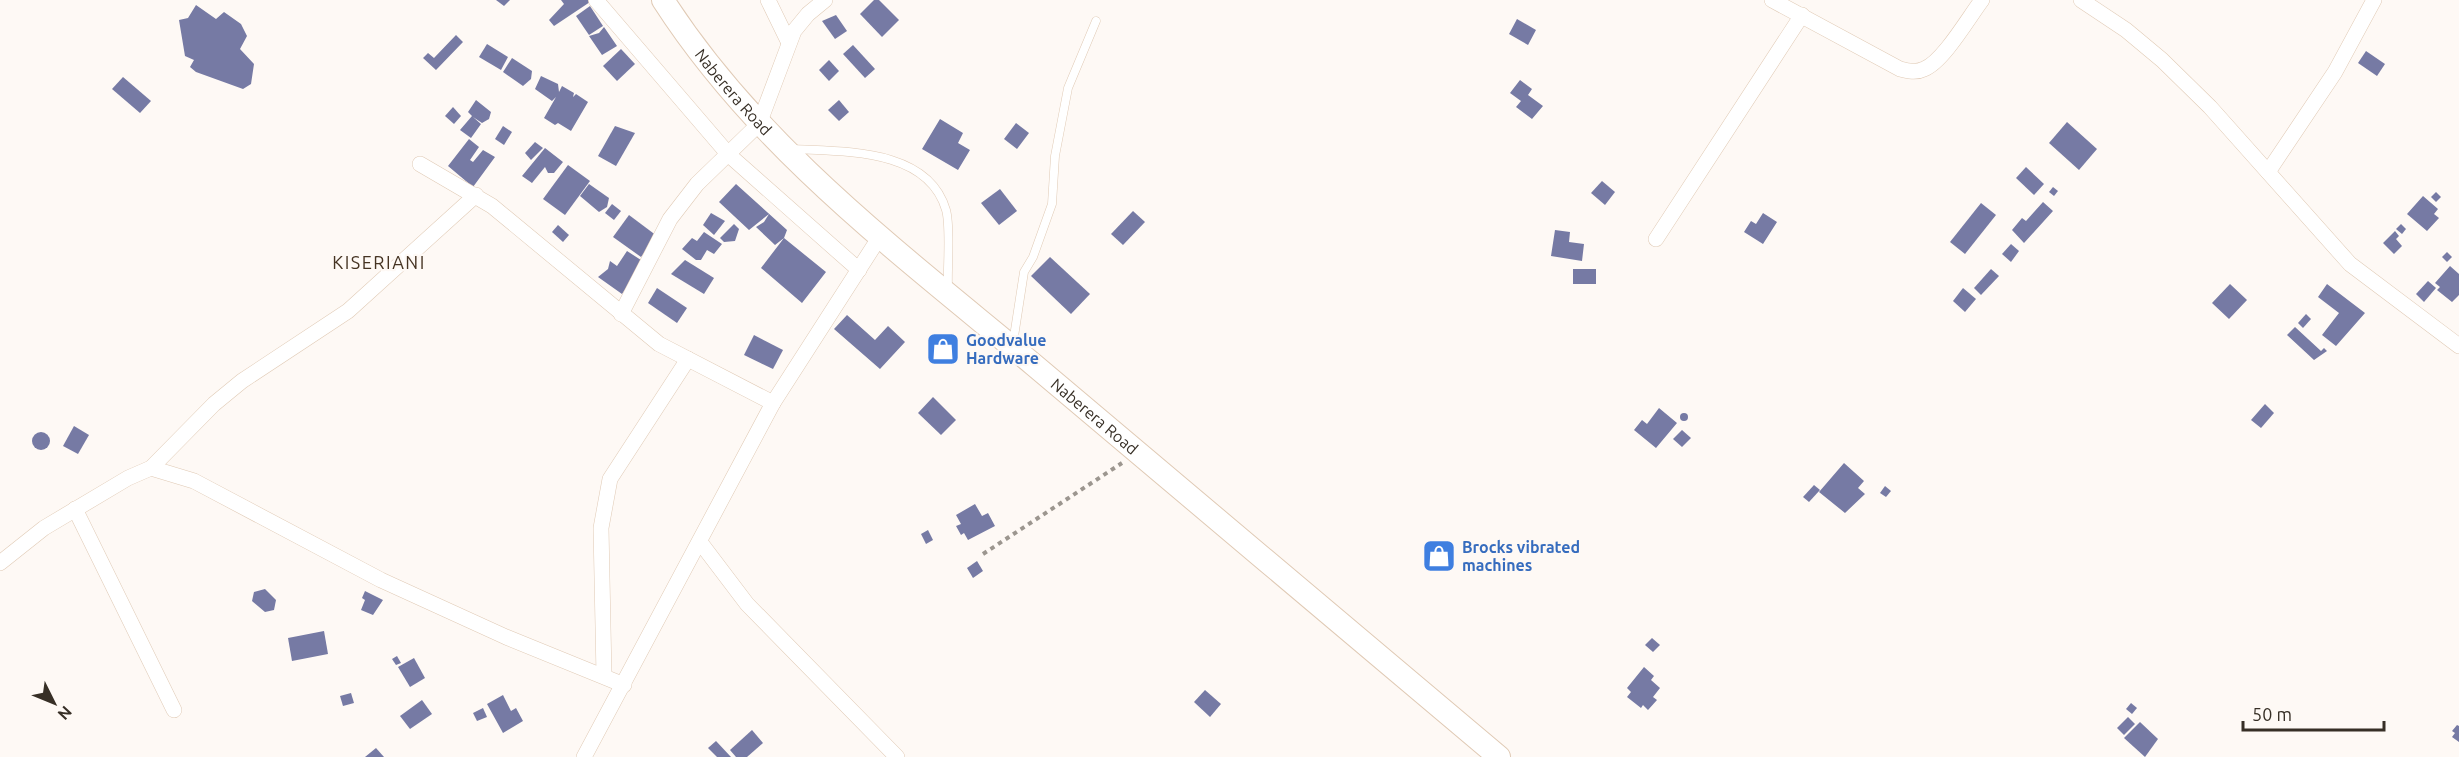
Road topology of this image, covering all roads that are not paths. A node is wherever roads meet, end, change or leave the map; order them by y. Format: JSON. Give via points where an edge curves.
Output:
{"nodes":[{"id":1,"x":596,"y":0,"type":"edge"},
{"id":2,"x":663,"y":0,"type":"edge"},
{"id":3,"x":768,"y":0,"type":"edge"},
{"id":4,"x":825,"y":0,"type":"edge"},
{"id":5,"x":1772,"y":0,"type":"edge"},
{"id":6,"x":1982,"y":0,"type":"edge"},
{"id":7,"x":2081,"y":0,"type":"edge"},
{"id":8,"x":2374,"y":0,"type":"edge"},
{"id":9,"x":1802,"y":15,"type":"junction"},
{"id":10,"x":1096,"y":21,"type":"dead end"},
{"id":11,"x":789,"y":43,"type":"junction"},
{"id":12,"x":759,"y":124,"type":"junction"},
{"id":13,"x":785,"y":149,"type":"junction"},
{"id":14,"x":729,"y":155,"type":"junction"},
{"id":15,"x":420,"y":164,"type":"dead end"},
{"id":16,"x":2268,"y":172,"type":"junction"},
{"id":17,"x":476,"y":195,"type":"junction"},
{"id":18,"x":879,"y":238,"type":"junction"},
{"id":19,"x":1656,"y":239,"type":"dead end"},
{"id":20,"x":859,"y":270,"type":"junction"},
{"id":21,"x":948,"y":293,"type":"junction"},
{"id":22,"x":621,"y":314,"type":"junction"},
{"id":23,"x":2459,"y":346,"type":"edge"},
{"id":24,"x":1012,"y":347,"type":"junction"},
{"id":25,"x":688,"y":359,"type":"junction"},
{"id":26,"x":773,"y":403,"type":"junction"},
{"id":27,"x":152,"y":468,"type":"junction"},
{"id":28,"x":75,"y":509,"type":"junction"},
{"id":29,"x":700,"y":542,"type":"junction"},
{"id":30,"x":0,"y":563,"type":"edge"},
{"id":31,"x":604,"y":676,"type":"junction"},
{"id":32,"x":624,"y":685,"type":"junction"},
{"id":33,"x":174,"y":710,"type":"dead end"},
{"id":34,"x":584,"y":757,"type":"edge"},
{"id":35,"x":897,"y":757,"type":"edge"},
{"id":36,"x":1499,"y":757,"type":"edge"}],
"edges":[{"from":1,"to":14,"type":"street"},
{"from":2,"to":12,"type":"street","name":"Naberera Road","via":[[719,79]]},
{"from":3,"to":11,"type":"street"},
{"from":4,"to":11,"type":"street","via":[[801,22]]},
{"from":5,"to":9,"type":"street"},
{"from":6,"to":9,"type":"street","via":[[1938,59],[1917,71],[1900,69]]},
{"from":7,"to":16,"type":"street","via":[[2162,60]]},
{"from":8,"to":16,"type":"street","via":[[2335,72]]},
{"from":9,"to":19,"type":"street"},
{"from":10,"to":24,"type":"lane","via":[[1068,88],[1055,156],[1052,204],[1024,272]]},
{"from":11,"to":12,"type":"street"},
{"from":12,"to":13,"type":"street","name":"Naberera Road"},
{"from":12,"to":14,"type":"street"},
{"from":13,"to":18,"type":"street","name":"Naberera Road"},
{"from":13,"to":21,"type":"lane","via":[[855,152],[898,162],[928,178],[946,210]]},
{"from":14,"to":20,"type":"street"},
{"from":14,"to":22,"type":"street","via":[[697,184],[670,219]]},
{"from":15,"to":17,"type":"street"},
{"from":16,"to":23,"type":"street","via":[[2350,264]]},
{"from":17,"to":22,"type":"street"},
{"from":17,"to":27,"type":"street","via":[[348,311],[214,404]]},
{"from":18,"to":20,"type":"street"},
{"from":18,"to":21,"type":"street","name":"Naberera Road"},
{"from":20,"to":26,"type":"street"},
{"from":21,"to":24,"type":"street","name":"Naberera Road"},
{"from":22,"to":25,"type":"street","via":[[659,344]]},
{"from":24,"to":36,"type":"street","name":"Naberera Road"},
{"from":25,"to":26,"type":"street"},
{"from":25,"to":31,"type":"street","via":[[610,479],[602,528]]},
{"from":26,"to":29,"type":"street"},
{"from":27,"to":28,"type":"street"},
{"from":27,"to":31,"type":"street","via":[[194,481],[381,580]]},
{"from":28,"to":30,"type":"street"},
{"from":28,"to":33,"type":"street"},
{"from":29,"to":32,"type":"street"},
{"from":29,"to":35,"type":"street","via":[[747,604]]},
{"from":31,"to":32,"type":"street"},
{"from":32,"to":34,"type":"street"}]}
